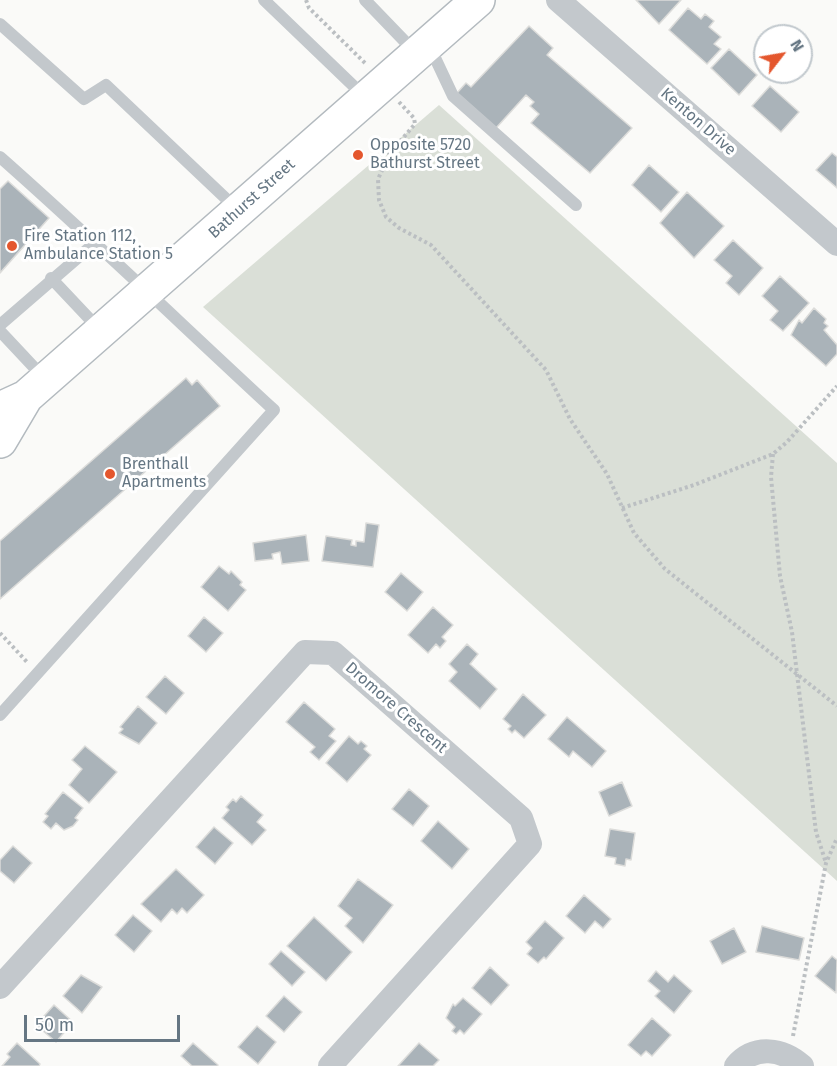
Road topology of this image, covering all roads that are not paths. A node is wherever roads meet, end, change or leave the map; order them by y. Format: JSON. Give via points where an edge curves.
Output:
{"nodes":[{"id":1,"x":264,"y":0,"type":"edge"},
{"id":2,"x":365,"y":0,"type":"edge"},
{"id":3,"x":478,"y":0,"type":"edge"},
{"id":4,"x":558,"y":0,"type":"edge"},
{"id":5,"x":0,"y":24,"type":"edge"},
{"id":6,"x":423,"y":49,"type":"junction"},
{"id":7,"x":382,"y":99,"type":"junction"},
{"id":8,"x":0,"y":158,"type":"edge"},
{"id":9,"x":576,"y":205,"type":"dead end"},
{"id":10,"x":239,"y":210,"type":"junction"},
{"id":11,"x":96,"y":242,"type":"junction"},
{"id":12,"x":837,"y":244,"type":"edge"},
{"id":13,"x":51,"y":278,"type":"junction"},
{"id":14,"x":146,"y":292,"type":"junction"},
{"id":15,"x":0,"y":325,"type":"edge"},
{"id":16,"x":0,"y":331,"type":"edge"},
{"id":17,"x":101,"y":331,"type":"junction"},
{"id":18,"x":24,"y":395,"type":"edge"},
{"id":19,"x":0,"y":441,"type":"edge"},
{"id":20,"x":0,"y":715,"type":"edge"},
{"id":21,"x":0,"y":987,"type":"edge"},
{"id":22,"x":795,"y":1060,"type":"edge"},
{"id":23,"x":330,"y":1066,"type":"edge"},
{"id":24,"x":736,"y":1066,"type":"edge"}],
"edges":[{"from":1,"to":7,"type":"lane"},
{"from":2,"to":6,"type":"lane"},
{"from":3,"to":6,"type":"main road","name":"Bathurst Street"},
{"from":4,"to":12,"type":"street","name":"Kenton Drive"},
{"from":5,"to":10,"type":"lane","via":[[84,99],[106,85]]},
{"from":6,"to":7,"type":"main road","name":"Bathurst Street"},
{"from":6,"to":9,"type":"lane","via":[[453,96]]},
{"from":7,"to":10,"type":"main road","name":"Bathurst Street"},
{"from":8,"to":11,"type":"lane"},
{"from":10,"to":14,"type":"main road","name":"Bathurst Street"},
{"from":11,"to":13,"type":"lane"},
{"from":11,"to":14,"type":"lane"},
{"from":13,"to":15,"type":"lane"},
{"from":13,"to":17,"type":"lane"},
{"from":14,"to":17,"type":"main road","name":"Bathurst Street"},
{"from":14,"to":20,"type":"lane","via":[[274,410]]},
{"from":16,"to":18,"type":"lane"},
{"from":17,"to":18,"type":"main road","name":"Bathurst Street"},
{"from":18,"to":19,"type":"main road","name":"Bathurst Street"},
{"from":21,"to":23,"type":"street","name":"Dromore Crescent","via":[[305,652],[333,653],[522,818],[530,844]]},
{"from":22,"to":24,"type":"street","via":[[765,1050]]}]}
